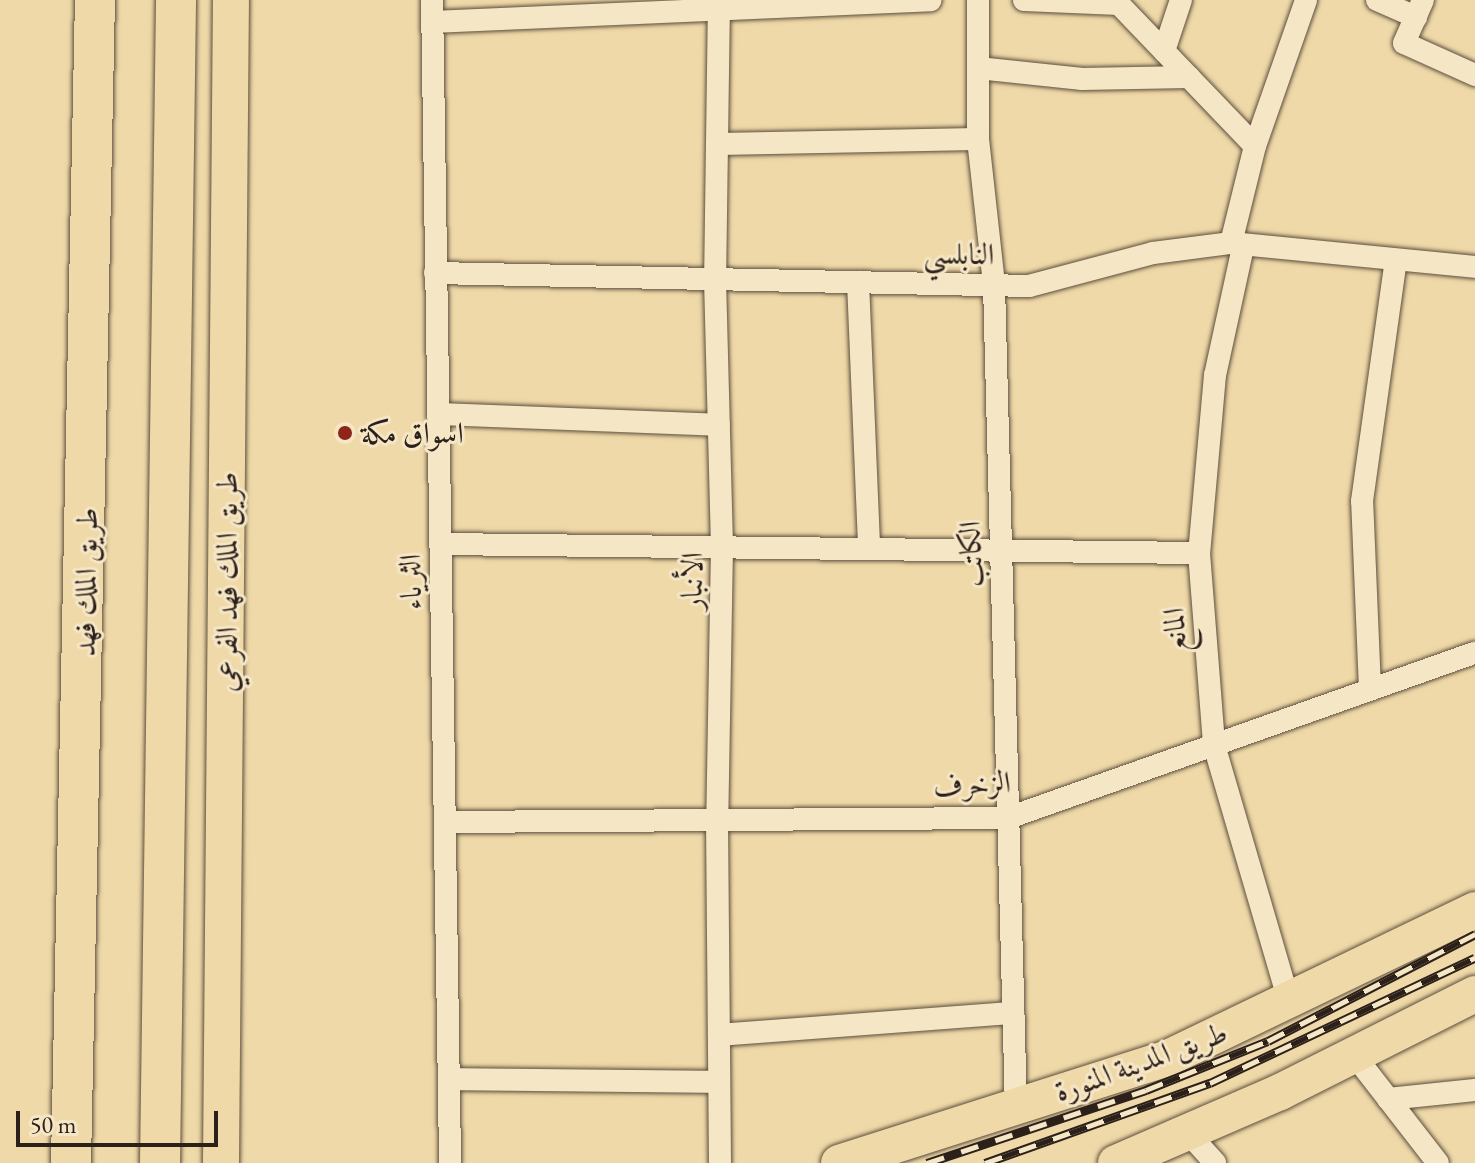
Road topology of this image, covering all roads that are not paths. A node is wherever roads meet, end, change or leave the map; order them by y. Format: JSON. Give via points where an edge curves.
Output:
{"nodes":[{"id":1,"x":95,"y":0,"type":"edge"},
{"id":2,"x":176,"y":0,"type":"edge"},
{"id":3,"x":231,"y":0,"type":"edge"},
{"id":4,"x":931,"y":0,"type":"edge"},
{"id":5,"x":978,"y":0,"type":"edge"},
{"id":6,"x":1024,"y":0,"type":"edge"},
{"id":7,"x":1181,"y":0,"type":"edge"},
{"id":8,"x":1306,"y":0,"type":"edge"},
{"id":9,"x":1377,"y":0,"type":"edge"},
{"id":10,"x":1117,"y":2,"type":"edge"},
{"id":11,"x":719,"y":5,"type":"edge"},
{"id":12,"x":1419,"y":8,"type":"edge"},
{"id":13,"x":432,"y":11,"type":"edge"},
{"id":14,"x":1164,"y":51,"type":"junction"},
{"id":15,"x":978,"y":68,"type":"junction"},
{"id":16,"x":1475,"y":75,"type":"edge"},
{"id":17,"x":1189,"y":77,"type":"junction"},
{"id":18,"x":978,"y":139,"type":"junction"},
{"id":19,"x":717,"y":144,"type":"junction"},
{"id":20,"x":1255,"y":146,"type":"junction"},
{"id":21,"x":1237,"y":245,"type":"junction"},
{"id":22,"x":1396,"y":260,"type":"junction"},
{"id":23,"x":1475,"y":267,"type":"edge"},
{"id":24,"x":435,"y":273,"type":"junction"},
{"id":25,"x":715,"y":279,"type":"junction"},
{"id":26,"x":858,"y":282,"type":"junction"},
{"id":27,"x":994,"y":285,"type":"junction"},
{"id":28,"x":438,"y":414,"type":"junction"},
{"id":29,"x":719,"y":425,"type":"junction"},
{"id":30,"x":440,"y":544,"type":"junction"},
{"id":31,"x":722,"y":547,"type":"junction"},
{"id":32,"x":869,"y":549,"type":"junction"},
{"id":33,"x":1001,"y":551,"type":"junction"},
{"id":34,"x":1199,"y":553,"type":"junction"},
{"id":35,"x":1475,"y":653,"type":"edge"},
{"id":36,"x":1370,"y":689,"type":"junction"},
{"id":37,"x":1214,"y":745,"type":"junction"},
{"id":38,"x":1008,"y":818,"type":"junction"},
{"id":39,"x":717,"y":820,"type":"junction"},
{"id":40,"x":445,"y":822,"type":"junction"},
{"id":41,"x":1475,"y":910,"type":"edge"},
{"id":42,"x":1475,"y":994,"type":"edge"},
{"id":43,"x":1289,"y":1002,"type":"junction"},
{"id":44,"x":1013,"y":1013,"type":"junction"},
{"id":45,"x":719,"y":1035,"type":"junction"},
{"id":46,"x":1355,"y":1056,"type":"junction"},
{"id":47,"x":449,"y":1079,"type":"junction"},
{"id":48,"x":719,"y":1082,"type":"junction"},
{"id":49,"x":1475,"y":1090,"type":"edge"},
{"id":50,"x":1388,"y":1099,"type":"junction"},
{"id":51,"x":1016,"y":1107,"type":"junction"},
{"id":52,"x":1189,"y":1134,"type":"junction"},
{"id":53,"x":218,"y":1155,"type":"edge"},
{"id":54,"x":71,"y":1163,"type":"edge"},
{"id":55,"x":160,"y":1163,"type":"edge"},
{"id":56,"x":450,"y":1163,"type":"edge"},
{"id":57,"x":720,"y":1163,"type":"edge"},
{"id":58,"x":839,"y":1163,"type":"edge"},
{"id":59,"x":1116,"y":1163,"type":"edge"},
{"id":60,"x":1215,"y":1163,"type":"edge"},
{"id":61,"x":1438,"y":1163,"type":"edge"}],
"edges":[{"from":1,"to":54,"type":"highway","name":"طريق الملك فهد"},
{"from":2,"to":55,"type":"highway"},
{"from":3,"to":53,"type":"main road","name":"طريق الملك فهد الفرعي"},
{"from":4,"to":11,"type":"street"},
{"from":5,"to":15,"type":"street","name":"الكاتب"},
{"from":6,"to":10,"type":"street"},
{"from":7,"to":14,"type":"street"},
{"from":8,"to":20,"type":"street","name":"المانع"},
{"from":9,"to":12,"type":"street"},
{"from":10,"to":14,"type":"street"},
{"from":11,"to":13,"type":"street"},
{"from":11,"to":19,"type":"street","name":"الأنبار"},
{"from":12,"to":16,"type":"street","via":[[1404,43]]},
{"from":13,"to":24,"type":"street","name":"الثرياء"},
{"from":14,"to":17,"type":"street"},
{"from":15,"to":17,"type":"street","via":[[1082,79]]},
{"from":15,"to":18,"type":"street","name":"الكاتب"},
{"from":17,"to":20,"type":"street"},
{"from":18,"to":19,"type":"street"},
{"from":18,"to":27,"type":"street","name":"الكاتب"},
{"from":19,"to":25,"type":"street","name":"الأنبار"},
{"from":20,"to":21,"type":"street","name":"المانع"},
{"from":21,"to":22,"type":"street","name":"النابلسي"},
{"from":21,"to":27,"type":"street","name":"النابلسي","via":[[1153,253],[1029,286]]},
{"from":21,"to":34,"type":"street","name":"المانع","via":[[1215,375]]},
{"from":22,"to":23,"type":"street","name":"النابلسي"},
{"from":22,"to":36,"type":"street","via":[[1362,501]]},
{"from":24,"to":25,"type":"street","name":"النابلسي"},
{"from":24,"to":28,"type":"street","name":"الثرياء"},
{"from":25,"to":26,"type":"street","name":"النابلسي"},
{"from":25,"to":29,"type":"street","name":"الأنبار"},
{"from":26,"to":27,"type":"street","name":"النابلسي"},
{"from":26,"to":32,"type":"street"},
{"from":27,"to":33,"type":"street","name":"الكاتب"},
{"from":28,"to":29,"type":"street"},
{"from":28,"to":30,"type":"street","name":"الثرياء"},
{"from":29,"to":31,"type":"street","name":"الأنبار"},
{"from":30,"to":31,"type":"street"},
{"from":30,"to":40,"type":"street","name":"الثرياء"},
{"from":31,"to":32,"type":"street"},
{"from":31,"to":39,"type":"street","name":"الأنبار"},
{"from":32,"to":33,"type":"street"},
{"from":33,"to":34,"type":"street"},
{"from":33,"to":38,"type":"street","name":"الكاتب"},
{"from":34,"to":37,"type":"street","name":"المانع"},
{"from":35,"to":36,"type":"street","name":"الزخرف"},
{"from":36,"to":37,"type":"street","name":"الزخرف"},
{"from":37,"to":38,"type":"street","name":"الزخرف"},
{"from":37,"to":43,"type":"street","name":"المانع"},
{"from":38,"to":39,"type":"street","name":"الزخرف"},
{"from":38,"to":44,"type":"street","name":"الكاتب"},
{"from":39,"to":40,"type":"street","name":"الزخرف"},
{"from":39,"to":45,"type":"street","name":"الأنبار"},
{"from":40,"to":47,"type":"street","name":"الثرياء"},
{"from":41,"to":43,"type":"main road","name":"طريق المدينة المنورة"},
{"from":42,"to":46,"type":"main road"},
{"from":43,"to":51,"type":"main road","name":"طريق المدينة المنورة","via":[[1168,1058]]},
{"from":44,"to":45,"type":"street"},
{"from":44,"to":51,"type":"street","name":"الكاتب"},
{"from":45,"to":48,"type":"street","name":"الأنبار"},
{"from":46,"to":50,"type":"street"},
{"from":46,"to":52,"type":"main road"},
{"from":47,"to":48,"type":"street"},
{"from":47,"to":56,"type":"street","name":"الثرياء"},
{"from":48,"to":57,"type":"street","name":"الأنبار"},
{"from":49,"to":50,"type":"street"},
{"from":50,"to":61,"type":"street"},
{"from":51,"to":58,"type":"main road","name":"طريق المدينة المنورة"},
{"from":52,"to":59,"type":"main road"},
{"from":52,"to":60,"type":"street"}]}
